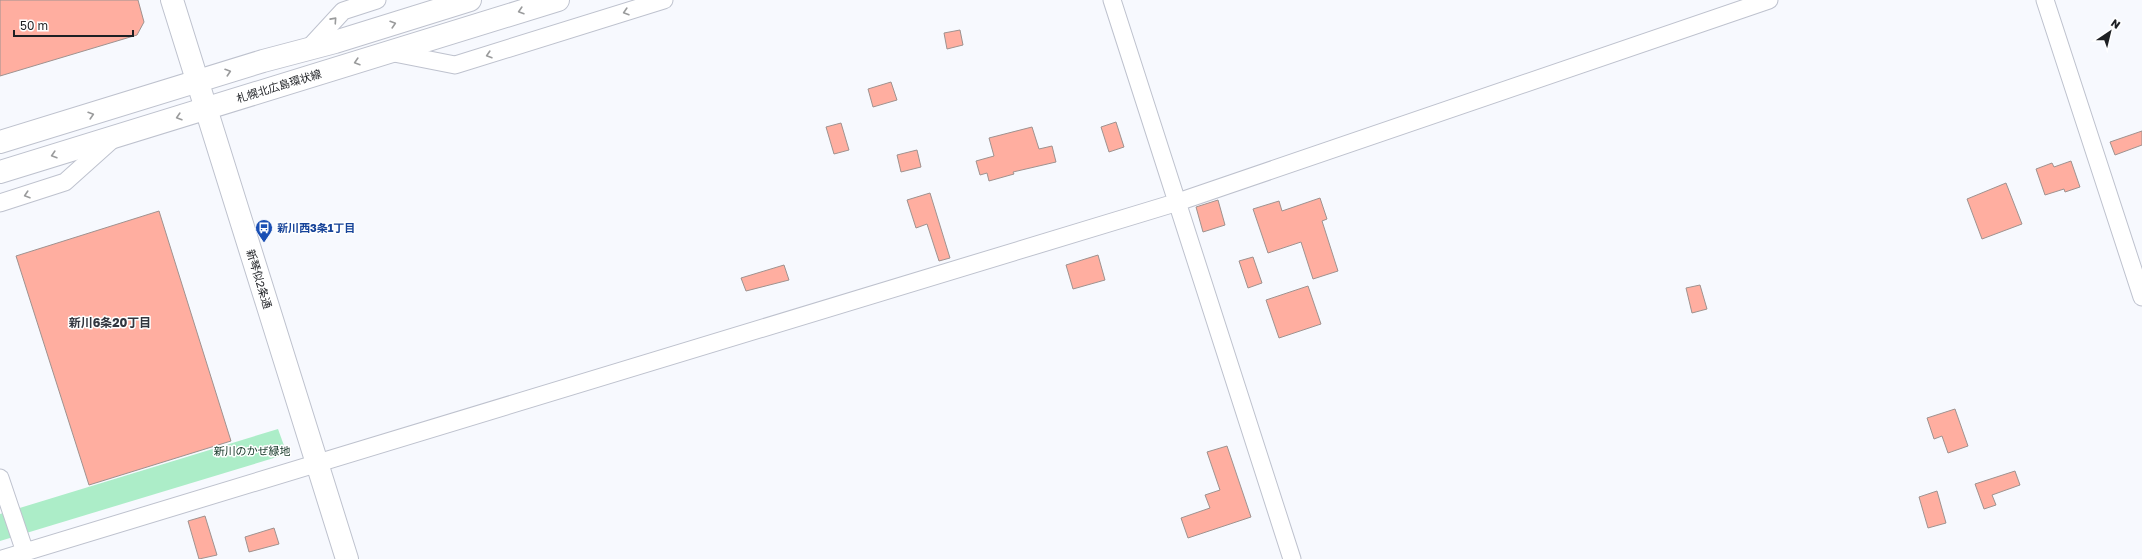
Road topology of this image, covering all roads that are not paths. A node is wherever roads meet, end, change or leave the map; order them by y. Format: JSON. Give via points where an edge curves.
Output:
{"nodes":[{"id":1,"x":172,"y":0,"type":"edge"},
{"id":2,"x":377,"y":0,"type":"edge"},
{"id":3,"x":470,"y":0,"type":"edge"},
{"id":4,"x":558,"y":0,"type":"edge"},
{"id":5,"x":664,"y":0,"type":"edge"},
{"id":6,"x":1112,"y":0,"type":"edge"},
{"id":7,"x":1769,"y":0,"type":"edge"},
{"id":8,"x":2045,"y":0,"type":"edge"},
{"id":9,"x":308,"y":49,"type":"junction"},
{"id":10,"x":389,"y":52,"type":"junction"},
{"id":11,"x":198,"y":82,"type":"junction"},
{"id":12,"x":206,"y":108,"type":"junction"},
{"id":13,"x":116,"y":136,"type":"junction"},
{"id":14,"x":0,"y":142,"type":"edge"},
{"id":15,"x":0,"y":172,"type":"edge"},
{"id":16,"x":1178,"y":202,"type":"junction"},
{"id":17,"x":0,"y":203,"type":"edge"},
{"id":18,"x":2142,"y":297,"type":"edge"},
{"id":19,"x":317,"y":462,"type":"junction"},
{"id":20,"x":0,"y":478,"type":"edge"},
{"id":21,"x":25,"y":552,"type":"junction"},
{"id":22,"x":2,"y":559,"type":"edge"},
{"id":23,"x":347,"y":559,"type":"edge"},
{"id":24,"x":1292,"y":559,"type":"edge"}],
"edges":[{"from":1,"to":11,"type":"main road","name":"新琴似2条通"},
{"from":9,"to":2,"type":"street","one_way":true,"via":[[343,10]]},
{"from":9,"to":3,"type":"main road","one_way":true},
{"from":4,"to":10,"type":"main road","name":"札幌北広島環状線","one_way":true},
{"from":5,"to":10,"type":"street","one_way":true,"via":[[455,65]]},
{"from":6,"to":16,"type":"street"},
{"from":7,"to":16,"type":"street"},
{"from":8,"to":18,"type":"street"},
{"from":11,"to":9,"type":"main road","one_way":true},
{"from":10,"to":12,"type":"main road","name":"札幌北広島環状線","one_way":true},
{"from":11,"to":12,"type":"main road","name":"新琴似2条通"},
{"from":14,"to":11,"type":"main road","one_way":true},
{"from":12,"to":13,"type":"main road","name":"札幌北広島環状線","one_way":true},
{"from":12,"to":19,"type":"main road","name":"新琴似2条通"},
{"from":13,"to":15,"type":"main road","name":"札幌北広島環状線","one_way":true},
{"from":13,"to":17,"type":"street","one_way":true,"via":[[65,182]]},
{"from":16,"to":19,"type":"street"},
{"from":16,"to":24,"type":"street"},
{"from":19,"to":21,"type":"street"},
{"from":19,"to":23,"type":"main road","name":"新琴似2条通"},
{"from":20,"to":21,"type":"street"},
{"from":21,"to":22,"type":"street"}]}
